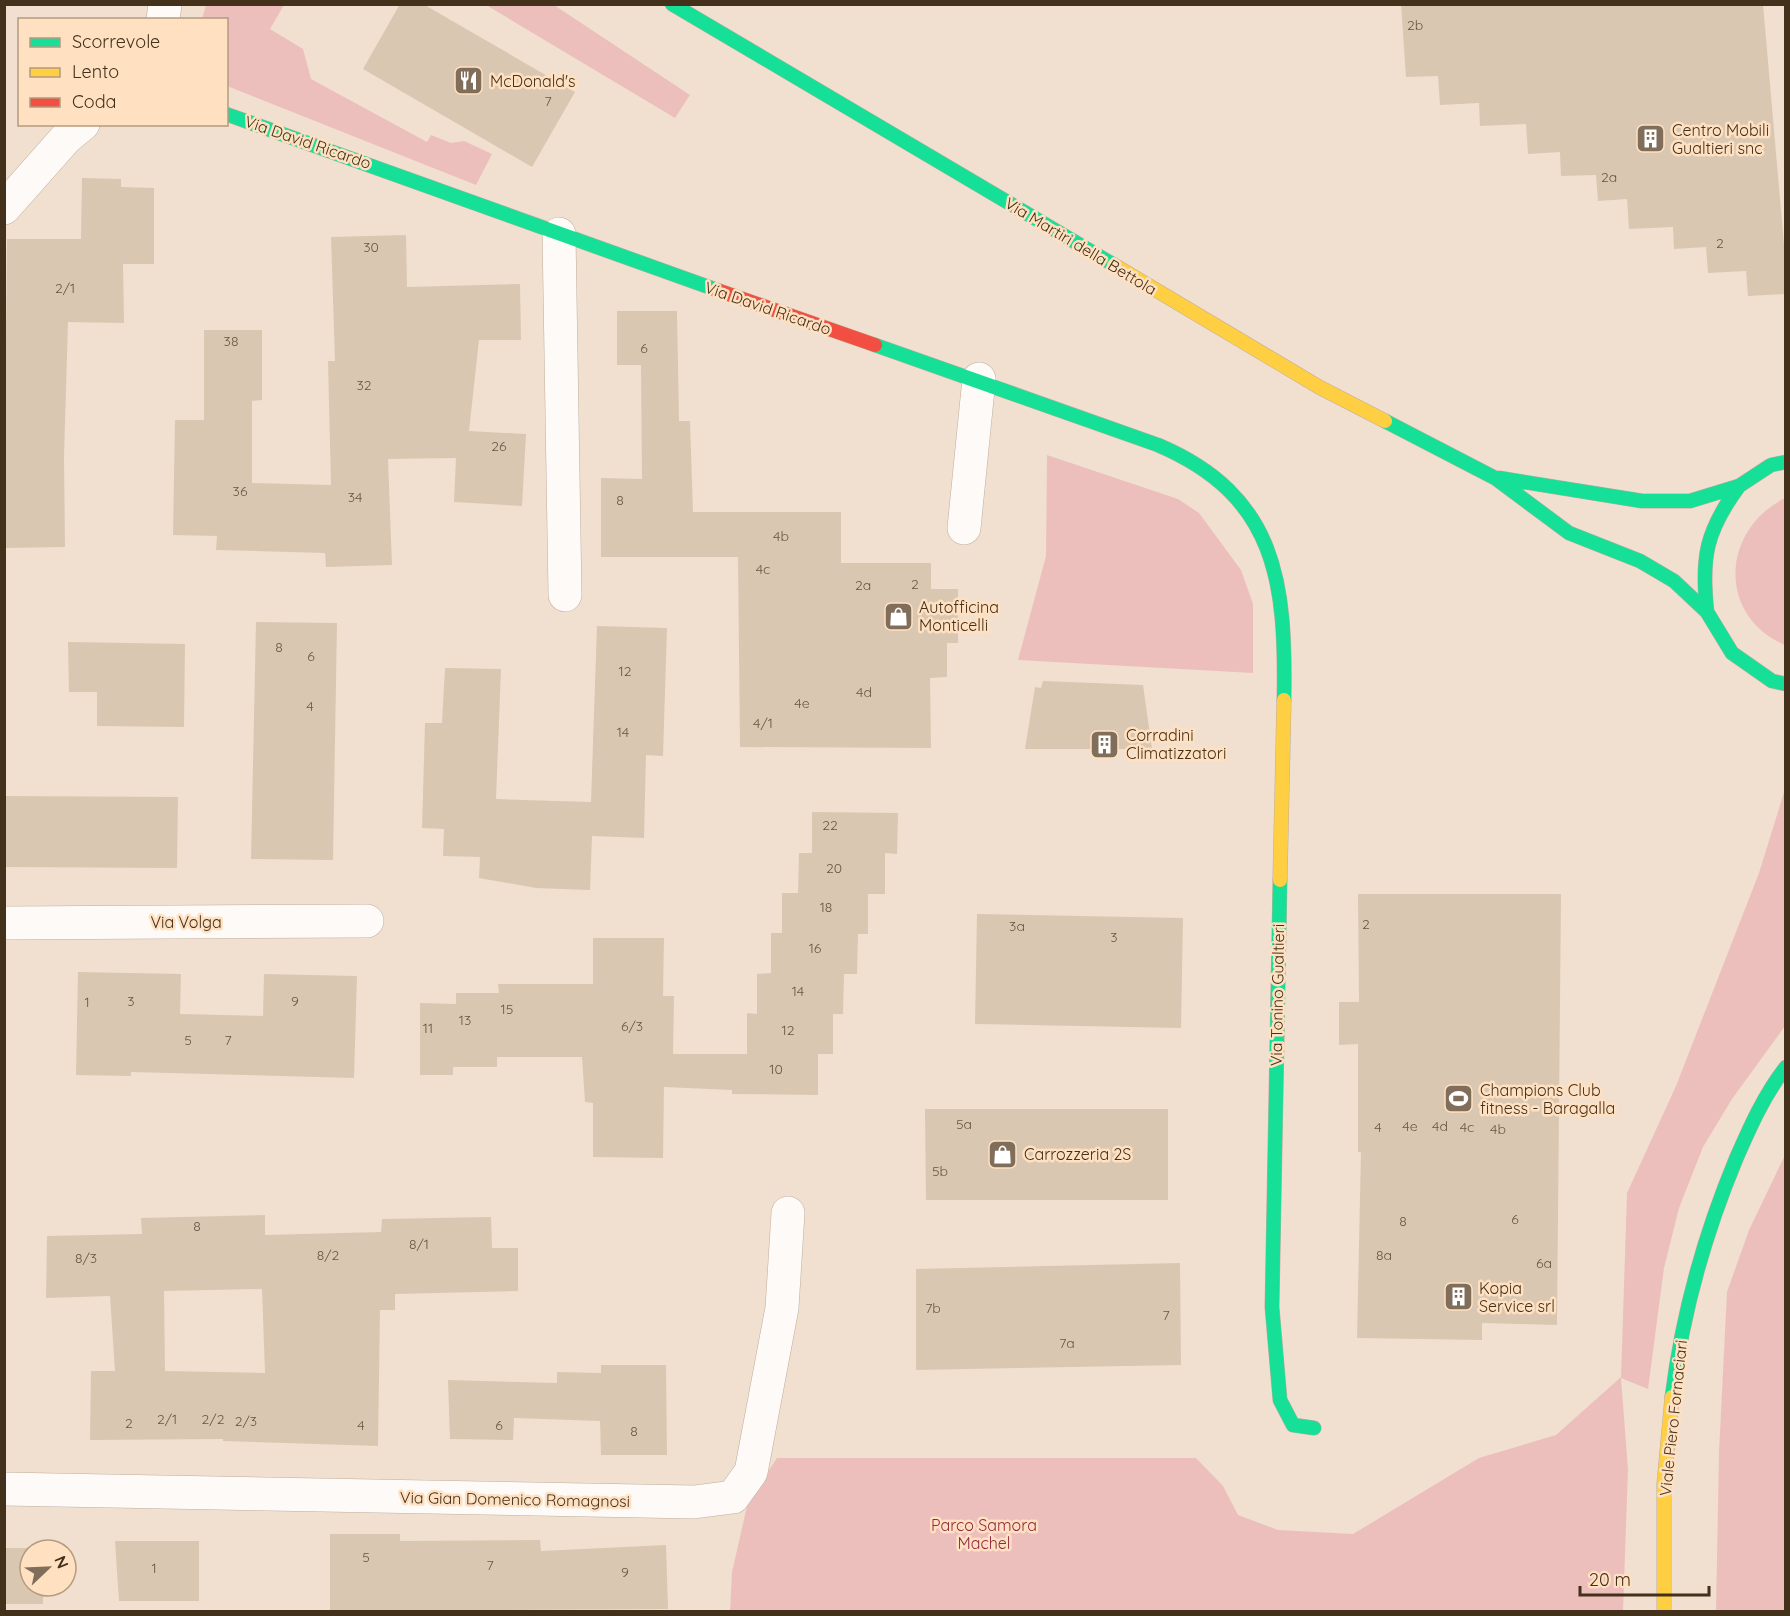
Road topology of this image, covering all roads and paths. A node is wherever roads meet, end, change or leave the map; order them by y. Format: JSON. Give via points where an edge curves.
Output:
{"nodes":[{"id":1,"x":672,"y":4,"type":"edge"},
{"id":2,"x":228,"y":115,"type":"edge"},
{"id":3,"x":81,"y":126,"type":"edge"},
{"id":4,"x":4,"y":208,"type":"edge"},
{"id":5,"x":559,"y":234,"type":"junction"},
{"id":6,"x":979,"y":379,"type":"junction"},
{"id":7,"x":1785,"y":462,"type":"edge"},
{"id":8,"x":1495,"y":478,"type":"junction"},
{"id":9,"x":1739,"y":486,"type":"junction"},
{"id":10,"x":964,"y":528,"type":"dead end"},
{"id":11,"x":1264,"y":542,"type":"joint"},
{"id":12,"x":565,"y":595,"type":"dead end"},
{"id":13,"x":1707,"y":612,"type":"junction"},
{"id":14,"x":1785,"y":684,"type":"edge"},
{"id":15,"x":367,"y":921,"type":"dead end"},
{"id":16,"x":4,"y":923,"type":"edge"},
{"id":17,"x":1785,"y":1067,"type":"edge"},
{"id":18,"x":788,"y":1213,"type":"dead end"},
{"id":19,"x":1314,"y":1428,"type":"dead end"},
{"id":20,"x":4,"y":1489,"type":"edge"},
{"id":21,"x":1664,"y":1611,"type":"edge"}],
"edges":[{"from":1,"to":8,"type":"main road","name":"Via Martiri della Bettola","via":[[1319,387]]},
{"from":2,"to":5,"type":"main road","name":"Via David Ricardo","via":[[424,182]]},
{"from":3,"to":4,"type":"street"},
{"from":5,"to":6,"type":"main road","name":"Via David Ricardo"},
{"from":5,"to":12,"type":"street"},
{"from":6,"to":10,"type":"street"},
{"from":6,"to":11,"type":"main road","name":"Via David Ricardo","via":[[1176,451],[1217,478],[1242,505]]},
{"from":7,"to":9,"type":"main road","name":"Via Martiri della Bettola","via":[[1771,465]]},
{"from":8,"to":9,"type":"main road","name":"Via Martiri della Bettola","via":[[1642,501],[1690,501]]},
{"from":8,"to":13,"type":"main road","name":"Via Martiri della Bettola","via":[[1569,533],[1640,561],[1674,581]]},
{"from":9,"to":13,"type":"main road","name":"Via Martiri della Bettola","via":[[1716,516],[1704,552]]},
{"from":11,"to":19,"type":"main road","name":"Via Tonino Gualtieri","via":[[1279,582],[1285,632],[1272,1307],[1280,1400],[1293,1425]]},
{"from":13,"to":14,"type":"main road","name":"Via Martiri della Bettola","via":[[1732,652],[1772,681]]},
{"from":15,"to":16,"type":"street","name":"Via Volga"},
{"from":17,"to":21,"type":"main road","name":"Viale Piero Fornaciari","via":[[1725,1184],[1696,1269],[1675,1360],[1665,1469]]},
{"from":18,"to":20,"type":"street","name":"Via Gian Domenico Romagnosi","via":[[782,1308],[752,1472],[733,1497],[694,1502]]}]}
